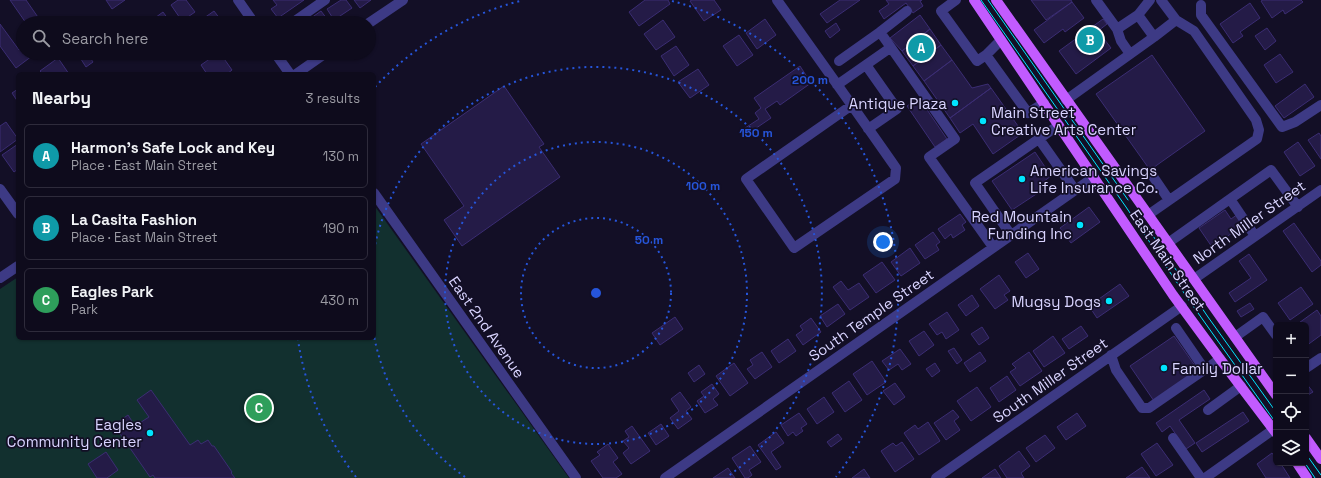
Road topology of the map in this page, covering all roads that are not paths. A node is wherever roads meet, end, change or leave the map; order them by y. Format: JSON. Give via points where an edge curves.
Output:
{"nodes":[{"id":1,"x":238,"y":0,"type":"edge"},
{"id":2,"x":325,"y":0,"type":"edge"},
{"id":3,"x":403,"y":0,"type":"edge"},
{"id":4,"x":777,"y":0,"type":"edge"},
{"id":5,"x":956,"y":0,"type":"edge"},
{"id":6,"x":974,"y":0,"type":"edge"},
{"id":7,"x":996,"y":0,"type":"edge"},
{"id":8,"x":1096,"y":0,"type":"edge"},
{"id":9,"x":1150,"y":0,"type":"edge"},
{"id":10,"x":1161,"y":0,"type":"edge"},
{"id":11,"x":1202,"y":2,"type":"edge"},
{"id":12,"x":907,"y":11,"type":"dead end"},
{"id":13,"x":1138,"y":15,"type":"junction"},
{"id":14,"x":249,"y":16,"type":"edge"},
{"id":15,"x":302,"y":16,"type":"edge"},
{"id":16,"x":376,"y":18,"type":"edge"},
{"id":17,"x":1176,"y":20,"type":"junction"},
{"id":18,"x":1117,"y":29,"type":"junction"},
{"id":19,"x":880,"y":32,"type":"junction"},
{"id":20,"x":1154,"y":37,"type":"junction"},
{"id":21,"x":1001,"y":40,"type":"junction"},
{"id":22,"x":890,"y":48,"type":"junction"},
{"id":23,"x":1130,"y":54,"type":"junction"},
{"id":24,"x":986,"y":55,"type":"junction"},
{"id":25,"x":280,"y":60,"type":"edge"},
{"id":26,"x":316,"y":60,"type":"edge"},
{"id":27,"x":839,"y":61,"type":"dead end"},
{"id":28,"x":866,"y":65,"type":"junction"},
{"id":29,"x":289,"y":72,"type":"edge"},
{"id":30,"x":299,"y":72,"type":"edge"},
{"id":31,"x":837,"y":85,"type":"junction"},
{"id":32,"x":1066,"y":100,"type":"junction"},
{"id":33,"x":1044,"y":103,"type":"junction"},
{"id":34,"x":1321,"y":105,"type":"edge"},
{"id":35,"x":852,"y":106,"type":"junction"},
{"id":36,"x":1059,"y":126,"type":"junction"},
{"id":37,"x":868,"y":129,"type":"junction"},
{"id":38,"x":1039,"y":139,"type":"junction"},
{"id":39,"x":1152,"y":176,"type":"dead end"},
{"id":40,"x":1094,"y":177,"type":"junction"},
{"id":41,"x":0,"y":189,"type":"edge"},
{"id":42,"x":1075,"y":190,"type":"junction"},
{"id":43,"x":1321,"y":190,"type":"edge"},
{"id":44,"x":376,"y":195,"type":"edge"},
{"id":45,"x":1230,"y":199,"type":"junction"},
{"id":46,"x":1169,"y":200,"type":"junction"},
{"id":47,"x":1298,"y":207,"type":"junction"},
{"id":48,"x":16,"y":211,"type":"edge"},
{"id":49,"x":1148,"y":215,"type":"junction"},
{"id":50,"x":1011,"y":235,"type":"junction"},
{"id":51,"x":1255,"y":236,"type":"junction"},
{"id":52,"x":1168,"y":243,"type":"junction"},
{"id":53,"x":993,"y":247,"type":"junction"},
{"id":54,"x":16,"y":267,"type":"edge"},
{"id":55,"x":0,"y":278,"type":"edge"},
{"id":56,"x":1194,"y":279,"type":"junction"},
{"id":57,"x":1182,"y":306,"type":"junction"},
{"id":58,"x":1176,"y":328,"type":"dead end"},
{"id":59,"x":1273,"y":331,"type":"edge"},
{"id":60,"x":1234,"y":337,"type":"junction"},
{"id":61,"x":1111,"y":355,"type":"junction"},
{"id":62,"x":1321,"y":358,"type":"edge"},
{"id":63,"x":1220,"y":359,"type":"junction"},
{"id":64,"x":1309,"y":366,"type":"edge"},
{"id":65,"x":1205,"y":370,"type":"junction"},
{"id":66,"x":1241,"y":386,"type":"junction"},
{"id":67,"x":1273,"y":389,"type":"edge"},
{"id":68,"x":1208,"y":410,"type":"dead end"},
{"id":69,"x":1274,"y":430,"type":"edge"},
{"id":70,"x":1273,"y":432,"type":"edge"},
{"id":71,"x":1173,"y":438,"type":"dead end"},
{"id":72,"x":1309,"y":442,"type":"edge"},
{"id":73,"x":1321,"y":459,"type":"edge"},
{"id":74,"x":1299,"y":466,"type":"edge"},
{"id":75,"x":576,"y":478,"type":"edge"},
{"id":76,"x":665,"y":478,"type":"edge"},
{"id":77,"x":936,"y":478,"type":"edge"},
{"id":78,"x":1201,"y":478,"type":"edge"},
{"id":79,"x":1205,"y":478,"type":"edge"},
{"id":80,"x":1307,"y":478,"type":"edge"}],
"edges":[{"from":1,"to":14,"type":"street"},
{"from":2,"to":15,"type":"street"},
{"from":3,"to":16,"type":"street"},
{"from":4,"to":31,"type":"street"},
{"from":5,"to":24,"type":"street","via":[[941,11],[977,61]]},
{"from":6,"to":21,"type":"main road","name":"East Main Street"},
{"from":7,"to":32,"type":"main road","name":"East Main Street"},
{"from":8,"to":18,"type":"street"},
{"from":9,"to":13,"type":"street"},
{"from":10,"to":17,"type":"street"},
{"from":11,"to":34,"type":"street","via":[[1201,15],[1282,127],[1295,122]]},
{"from":12,"to":19,"type":"street"},
{"from":13,"to":18,"type":"street"},
{"from":13,"to":20,"type":"street"},
{"from":17,"to":20,"type":"street"},
{"from":17,"to":46,"type":"street","via":[[1194,31],[1256,120],[1259,130],[1257,138]]},
{"from":18,"to":23,"type":"street"},
{"from":19,"to":22,"type":"street"},
{"from":19,"to":27,"type":"street"},
{"from":20,"to":23,"type":"street"},
{"from":21,"to":24,"type":"street"},
{"from":21,"to":33,"type":"main road","name":"East Main Street"},
{"from":22,"to":28,"type":"street"},
{"from":22,"to":53,"type":"street","via":[[954,138],[929,157]]},
{"from":23,"to":32,"type":"street"},
{"from":24,"to":33,"type":"street","via":[[1028,113]]},
{"from":25,"to":29,"type":"street"},
{"from":26,"to":30,"type":"street"},
{"from":28,"to":31,"type":"street"},
{"from":28,"to":37,"type":"street","via":[[897,109]]},
{"from":31,"to":35,"type":"street"},
{"from":32,"to":49,"type":"main road","name":"East Main Street"},
{"from":33,"to":36,"type":"main road","name":"East Main Street"},
{"from":35,"to":37,"type":"street"},
{"from":35,"to":37,"type":"street","via":[[746,179],[794,248],[895,179],[896,168]]},
{"from":36,"to":38,"type":"street"},
{"from":36,"to":40,"type":"main road","name":"East Main Street"},
{"from":38,"to":42,"type":"street"},
{"from":38,"to":50,"type":"street","via":[[975,183]]},
{"from":39,"to":46,"type":"street"},
{"from":40,"to":42,"type":"street","name":"South Temple Street"},
{"from":40,"to":57,"type":"main road","name":"East Main Street"},
{"from":41,"to":48,"type":"street"},
{"from":42,"to":50,"type":"street","name":"South Temple Street"},
{"from":43,"to":47,"type":"street","name":"North Miller Street"},
{"from":44,"to":75,"type":"street","name":"East 2nd Avenue"},
{"from":45,"to":47,"type":"street","via":[[1271,170]]},
{"from":45,"to":51,"type":"street"},
{"from":45,"to":52,"type":"street"},
{"from":46,"to":49,"type":"street"},
{"from":47,"to":51,"type":"street","name":"North Miller Street"},
{"from":49,"to":52,"type":"main road","name":"East Main Street"},
{"from":50,"to":53,"type":"street","name":"South Temple Street"},
{"from":51,"to":56,"type":"street","name":"North Miller Street"},
{"from":52,"to":56,"type":"main road","name":"East Main Street"},
{"from":53,"to":76,"type":"street","name":"South Temple Street"},
{"from":54,"to":55,"type":"street"},
{"from":56,"to":60,"type":"main road","name":"East Main Street"},
{"from":57,"to":61,"type":"street","name":"South Miller Street"},
{"from":57,"to":63,"type":"main road","name":"East Main Street"},
{"from":58,"to":65,"type":"street"},
{"from":59,"to":60,"type":"street","via":[[1263,317]]},
{"from":60,"to":67,"type":"main road","name":"East Main Street"},
{"from":61,"to":65,"type":"street","via":[[1116,370],[1142,408],[1149,408]]},
{"from":61,"to":77,"type":"street","name":"South Miller Street"},
{"from":62,"to":64,"type":"street"},
{"from":63,"to":65,"type":"street"},
{"from":63,"to":66,"type":"main road","name":"East Main Street"},
{"from":66,"to":68,"type":"street"},
{"from":66,"to":69,"type":"main road","name":"East Main Street"},
{"from":70,"to":79,"type":"street"},
{"from":71,"to":78,"type":"street"},
{"from":72,"to":73,"type":"main road"},
{"from":74,"to":80,"type":"main road"}]}
